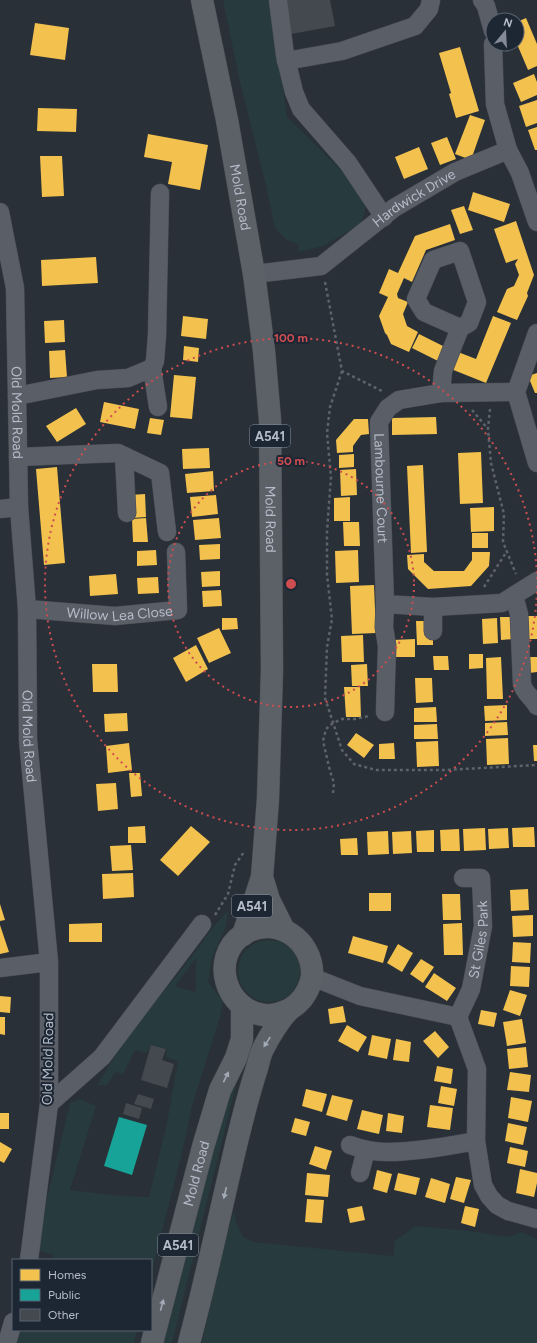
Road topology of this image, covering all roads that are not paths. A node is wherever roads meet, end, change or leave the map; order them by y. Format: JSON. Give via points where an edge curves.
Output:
{"nodes":[{"id":1,"x":202,"y":0,"type":"edge"},
{"id":2,"x":278,"y":0,"type":"edge"},
{"id":3,"x":431,"y":0,"type":"edge"},
{"id":4,"x":482,"y":0,"type":"edge"},
{"id":5,"x":488,"y":12,"type":"edge"},
{"id":6,"x":493,"y":52,"type":"edge"},
{"id":7,"x":286,"y":61,"type":"junction"},
{"id":8,"x":508,"y":150,"type":"junction"},
{"id":9,"x":160,"y":192,"type":"dead end"},
{"id":10,"x":0,"y":212,"type":"edge"},
{"id":11,"x":384,"y":217,"type":"junction"},
{"id":12,"x":537,"y":222,"type":"edge"},
{"id":13,"x":254,"y":274,"type":"junction"},
{"id":14,"x":460,"y":328,"type":"dead end"},
{"id":15,"x":537,"y":333,"type":"edge"},
{"id":16,"x":152,"y":368,"type":"junction"},
{"id":17,"x":516,"y":392,"type":"junction"},
{"id":18,"x":441,"y":393,"type":"junction"},
{"id":19,"x":17,"y":396,"type":"junction"},
{"id":20,"x":158,"y":407,"type":"dead end"},
{"id":21,"x":124,"y":456,"type":"junction"},
{"id":22,"x":18,"y":457,"type":"junction"},
{"id":23,"x":537,"y":463,"type":"edge"},
{"id":24,"x":19,"y":507,"type":"junction"},
{"id":25,"x":0,"y":509,"type":"edge"},
{"id":26,"x":127,"y":513,"type":"dead end"},
{"id":27,"x":167,"y":532,"type":"dead end"},
{"id":28,"x":176,"y":552,"type":"dead end"},
{"id":29,"x":524,"y":589,"type":"edge"},
{"id":30,"x":385,"y":604,"type":"junction"},
{"id":31,"x":433,"y":607,"type":"junction"},
{"id":32,"x":27,"y":609,"type":"junction"},
{"id":33,"x":434,"y":631,"type":"dead end"},
{"id":34,"x":537,"y":706,"type":"edge"},
{"id":35,"x":385,"y":712,"type":"road end"},
{"id":36,"x":262,"y":877,"type":"junction"},
{"id":37,"x":463,"y":878,"type":"dead end"},
{"id":38,"x":202,"y":924,"type":"road end"},
{"id":39,"x":284,"y":930,"type":"junction"},
{"id":40,"x":243,"y":935,"type":"junction"},
{"id":41,"x":49,"y":962,"type":"junction"},
{"id":42,"x":0,"y":968,"type":"edge"},
{"id":43,"x":312,"y":977,"type":"junction"},
{"id":44,"x":242,"y":1006,"type":"junction"},
{"id":45,"x":288,"y":1010,"type":"junction"},
{"id":46,"x":458,"y":1017,"type":"junction"},
{"id":47,"x":49,"y":1104,"type":"junction"},
{"id":48,"x":476,"y":1141,"type":"junction"},
{"id":49,"x":360,"y":1173,"type":"dead end"},
{"id":50,"x":537,"y":1219,"type":"edge"},
{"id":51,"x":29,"y":1259,"type":"edge"},
{"id":52,"x":12,"y":1326,"type":"edge"},
{"id":53,"x":8,"y":1343,"type":"edge"},
{"id":54,"x":152,"y":1343,"type":"edge"},
{"id":55,"x":189,"y":1343,"type":"edge"}],
"edges":[{"from":1,"to":13,"type":"main road","name":"Mold Road","number":"A541","via":[[227,120]]},
{"from":2,"to":7,"type":"street"},
{"from":3,"to":7,"type":"street","via":[[428,9],[415,26],[342,51]]},
{"from":4,"to":5,"type":"street"},
{"from":6,"to":8,"type":"street","via":[[495,104]]},
{"from":7,"to":11,"type":"street","via":[[301,109],[348,163]]},
{"from":8,"to":11,"type":"street","name":"Hardwick Drive","via":[[456,172],[394,208]]},
{"from":8,"to":12,"type":"street","via":[[520,173]]},
{"from":9,"to":16,"type":"street","via":[[157,335]]},
{"from":10,"to":19,"type":"street","name":"Old Mold Road","via":[[15,288]]},
{"from":11,"to":13,"type":"street","name":"Hardwick Drive","via":[[321,266]]},
{"from":13,"to":36,"type":"main road","name":"Mold Road","number":"A541","via":[[270,420],[272,670],[268,799]]},
{"from":14,"to":18,"type":"street","via":[[443,371]]},
{"from":15,"to":17,"type":"street"},
{"from":16,"to":19,"type":"street","via":[[128,378],[97,380]]},
{"from":16,"to":20,"type":"street"},
{"from":17,"to":18,"type":"street"},
{"from":17,"to":23,"type":"street"},
{"from":18,"to":30,"type":"street","name":"Lambourne Court","via":[[399,400],[388,408],[379,422]]},
{"from":19,"to":22,"type":"street","name":"Old Mold Road"},
{"from":21,"to":22,"type":"street","via":[[118,453]]},
{"from":21,"to":26,"type":"street"},
{"from":21,"to":27,"type":"street","via":[[160,473]]},
{"from":22,"to":24,"type":"street","name":"Old Mold Road"},
{"from":24,"to":25,"type":"street"},
{"from":24,"to":32,"type":"street","name":"Old Mold Road"},
{"from":28,"to":32,"type":"street","name":"Willow Lea Close","via":[[178,610],[115,616]]},
{"from":29,"to":31,"type":"street","via":[[502,603]]},
{"from":29,"to":34,"type":"street","via":[[519,614],[522,684]]},
{"from":30,"to":31,"type":"street"},
{"from":30,"to":35,"type":"street","name":"Lambourne Court"},
{"from":31,"to":33,"type":"street"},
{"from":32,"to":41,"type":"street","name":"Old Mold Road","via":[[28,740]]},
{"from":36,"to":39,"type":"main road","name":"Mold Road","number":"A541","via":[[269,900]]},
{"from":36,"to":40,"type":"main road","name":"Mold Road","number":"A541"},
{"from":37,"to":46,"type":"street","name":"St Giles Park","via":[[481,878],[483,926],[471,989]]},
{"from":38,"to":47,"type":"street","via":[[102,1057]]},
{"from":39,"to":40,"type":"main road","via":[[256,928]]},
{"from":39,"to":43,"type":"main road","via":[[296,937],[306,948],[311,962]]},
{"from":40,"to":44,"type":"main road","via":[[233,944],[226,956],[224,970],[226,984],[232,996]]},
{"from":41,"to":42,"type":"street"},
{"from":41,"to":47,"type":"street","name":"Old Mold Road"},
{"from":43,"to":45,"type":"main road","via":[[308,990],[300,1002]]},
{"from":43,"to":46,"type":"street","via":[[360,996]]},
{"from":44,"to":45,"type":"main road","via":[[265,1015]]},
{"from":54,"to":44,"type":"main road","name":"Mold Road","number":"A541","one_way":true,"via":[[203,1147],[220,1090],[236,1058],[242,1039]]},
{"from":45,"to":55,"type":"main road","number":"A541","one_way":true,"via":[[263,1048],[253,1078]]},
{"from":46,"to":48,"type":"street","via":[[477,1069]]},
{"from":47,"to":51,"type":"street","name":"Old Mold Road"},
{"from":48,"to":49,"type":"street","via":[[386,1152],[358,1148]]},
{"from":48,"to":50,"type":"street","via":[[483,1185],[489,1196],[497,1205],[508,1211]]},
{"from":52,"to":53,"type":"street"}]}
